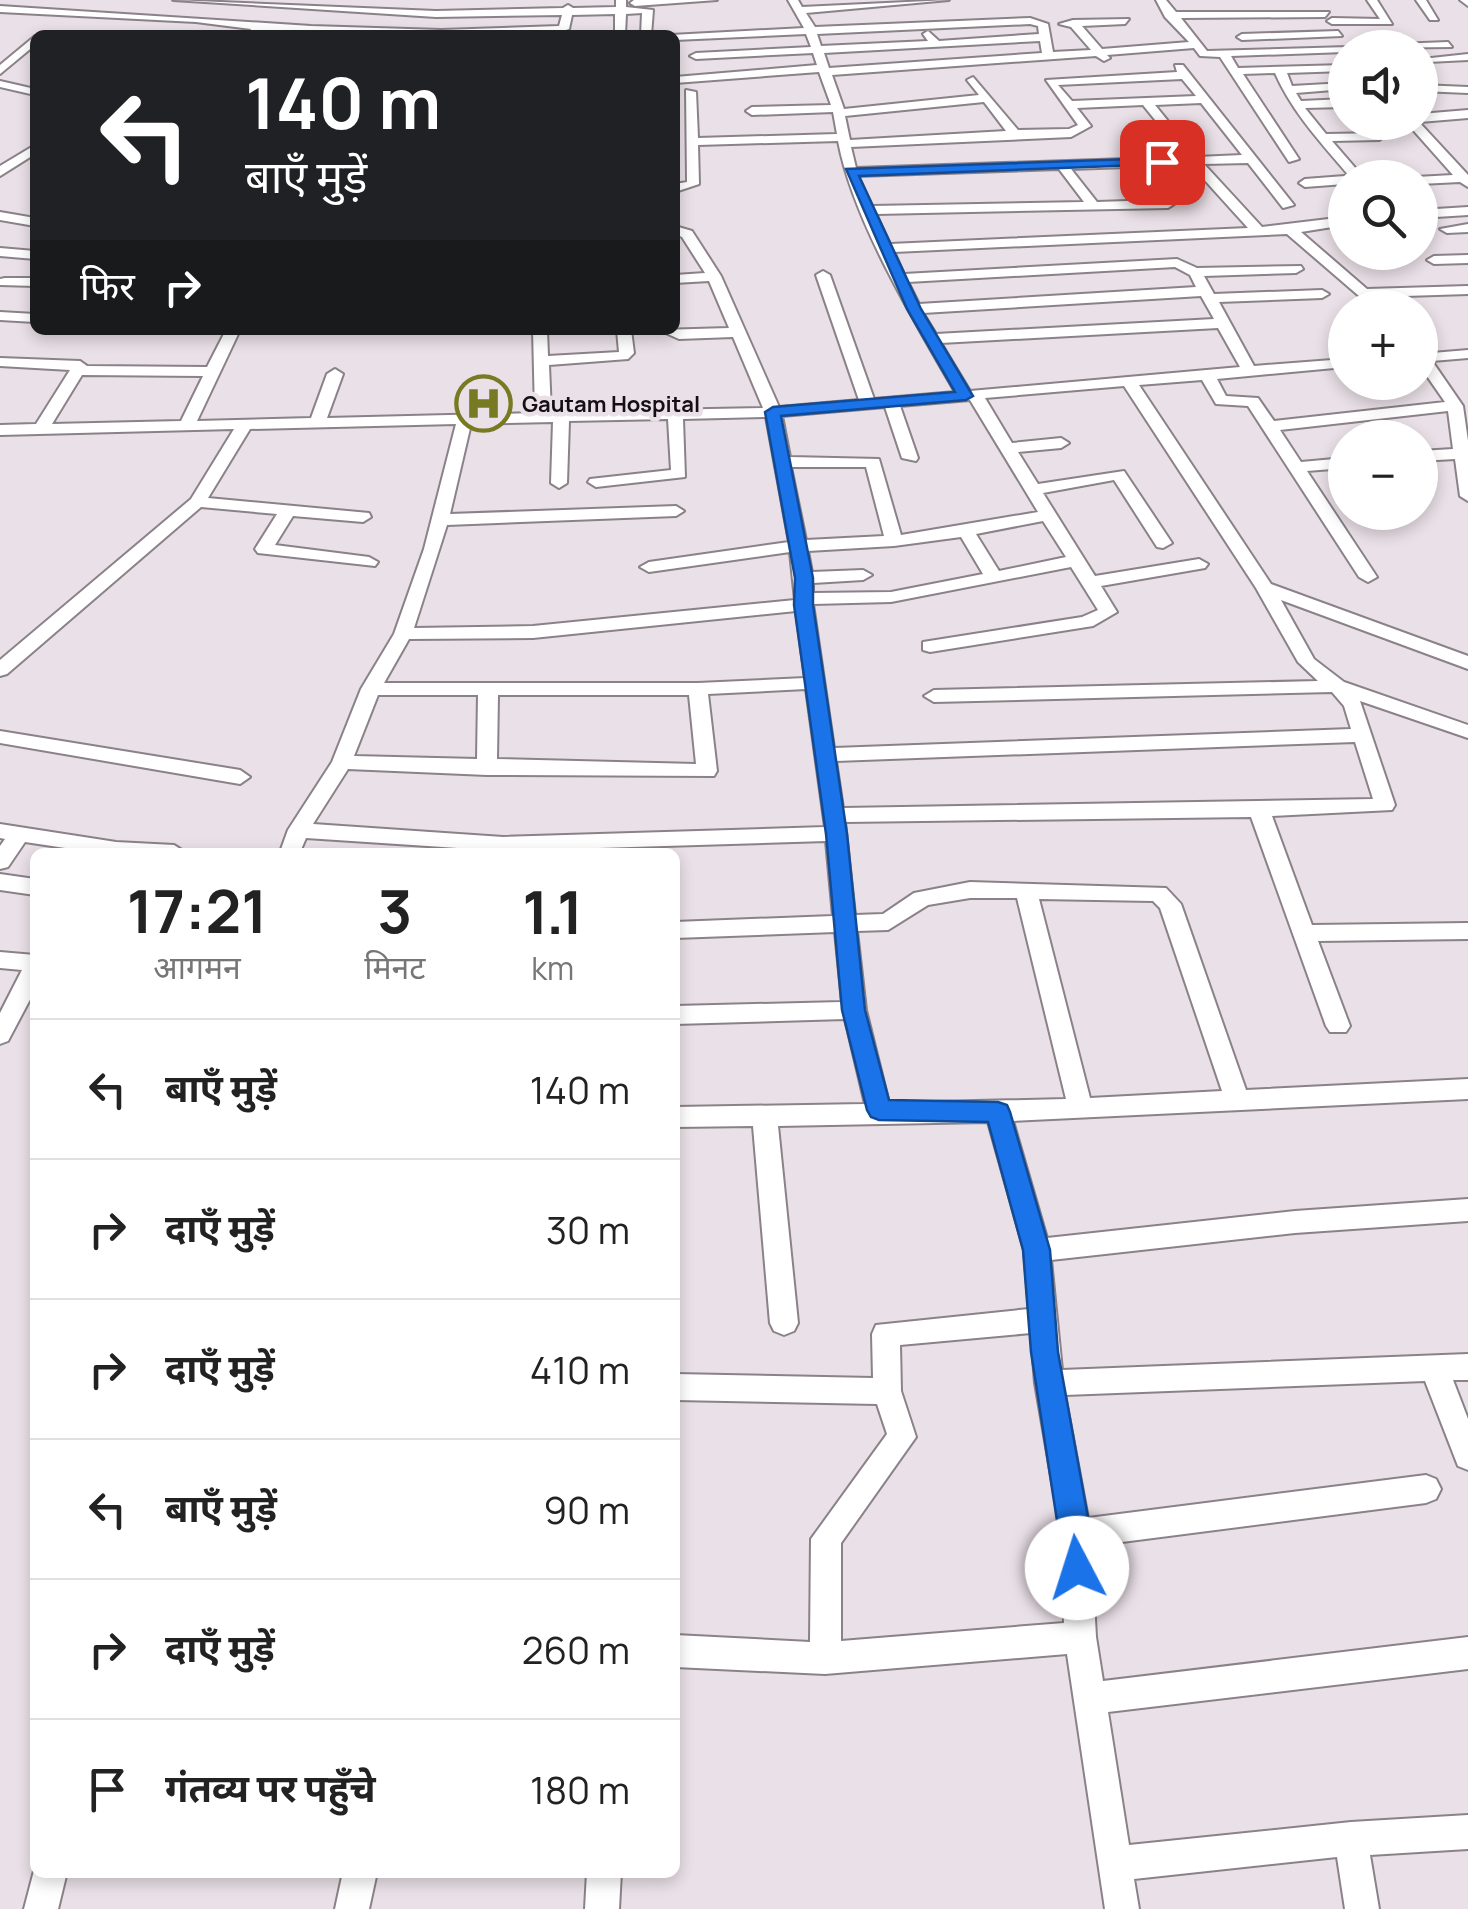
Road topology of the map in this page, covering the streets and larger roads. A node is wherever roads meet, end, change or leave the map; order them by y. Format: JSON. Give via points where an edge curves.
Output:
{"nodes":[{"id":1,"x":50,"y":0,"type":"edge"},
{"id":2,"x":178,"y":0,"type":"edge"},
{"id":3,"x":440,"y":0,"type":"edge"},
{"id":4,"x":523,"y":0,"type":"edge"},
{"id":5,"x":567,"y":0,"type":"edge"},
{"id":6,"x":712,"y":0,"type":"edge"},
{"id":7,"x":944,"y":0,"type":"edge"},
{"id":8,"x":1161,"y":0,"type":"edge"},
{"id":9,"x":1208,"y":0,"type":"edge"},
{"id":10,"x":1372,"y":0,"type":"edge"},
{"id":11,"x":1421,"y":0,"type":"edge"},
{"id":12,"x":1226,"y":1,"type":"edge"},
{"id":13,"x":217,"y":2,"type":"edge"},
{"id":14,"x":325,"y":5,"type":"edge"},
{"id":15,"x":621,"y":5,"type":"edge"},
{"id":16,"x":796,"y":5,"type":"edge"},
{"id":17,"x":0,"y":9,"type":"edge"},
{"id":18,"x":38,"y":10,"type":"junction"},
{"id":19,"x":66,"y":12,"type":"junction"},
{"id":20,"x":436,"y":14,"type":"junction"},
{"id":21,"x":464,"y":14,"type":"junction"},
{"id":22,"x":523,"y":14,"type":"junction"},
{"id":23,"x":568,"y":14,"type":"junction"},
{"id":24,"x":131,"y":15,"type":"junction"},
{"id":25,"x":1214,"y":15,"type":"junction"},
{"id":26,"x":1169,"y":16,"type":"junction"},
{"id":27,"x":1328,"y":16,"type":"edge"},
{"id":28,"x":1434,"y":18,"type":"dead end"},
{"id":29,"x":196,"y":19,"type":"junction"},
{"id":30,"x":53,"y":23,"type":"dead end"},
{"id":31,"x":1073,"y":23,"type":"junction"},
{"id":32,"x":1042,"y":24,"type":"junction"},
{"id":33,"x":1233,"y":24,"type":"dead end"},
{"id":34,"x":118,"y":25,"type":"dead end"},
{"id":35,"x":923,"y":27,"type":"junction"},
{"id":36,"x":809,"y":29,"type":"junction"},
{"id":37,"x":184,"y":30,"type":"edge"},
{"id":38,"x":251,"y":30,"type":"edge"},
{"id":39,"x":447,"y":30,"type":"edge"},
{"id":40,"x":562,"y":30,"type":"edge"},
{"id":41,"x":620,"y":30,"type":"edge"},
{"id":42,"x":646,"y":30,"type":"edge"},
{"id":43,"x":680,"y":37,"type":"edge"},
{"id":44,"x":1242,"y":37,"type":"dead end"},
{"id":45,"x":30,"y":44,"type":"edge"},
{"id":46,"x":936,"y":44,"type":"junction"},
{"id":47,"x":1438,"y":45,"type":"edge"},
{"id":48,"x":1448,"y":45,"type":"dead end"},
{"id":49,"x":817,"y":48,"type":"junction"},
{"id":50,"x":1144,"y":48,"type":"junction"},
{"id":51,"x":1328,"y":49,"type":"edge"},
{"id":52,"x":1199,"y":50,"type":"junction"},
{"id":53,"x":1096,"y":51,"type":"junction"},
{"id":54,"x":1224,"y":54,"type":"junction"},
{"id":55,"x":696,"y":56,"type":"dead end"},
{"id":56,"x":1048,"y":56,"type":"junction"},
{"id":57,"x":1468,"y":56,"type":"edge"},
{"id":58,"x":1438,"y":58,"type":"edge"},
{"id":59,"x":1328,"y":69,"type":"edge"},
{"id":60,"x":823,"y":70,"type":"junction"},
{"id":61,"x":0,"y":71,"type":"edge"},
{"id":62,"x":1236,"y":71,"type":"junction"},
{"id":63,"x":1280,"y":71,"type":"junction"},
{"id":64,"x":762,"y":73,"type":"junction"},
{"id":65,"x":680,"y":80,"type":"edge"},
{"id":66,"x":973,"y":80,"type":"dead end"},
{"id":67,"x":0,"y":84,"type":"edge"},
{"id":68,"x":1328,"y":87,"type":"edge"},
{"id":69,"x":1438,"y":89,"type":"edge"},
{"id":70,"x":1287,"y":90,"type":"junction"},
{"id":71,"x":1468,"y":90,"type":"edge"},
{"id":72,"x":30,"y":91,"type":"edge"},
{"id":73,"x":690,"y":92,"type":"dead end"},
{"id":74,"x":987,"y":98,"type":"junction"},
{"id":75,"x":1203,"y":99,"type":"junction"},
{"id":76,"x":1147,"y":102,"type":"junction"},
{"id":77,"x":1328,"y":104,"type":"edge"},
{"id":78,"x":1069,"y":105,"type":"junction"},
{"id":79,"x":1297,"y":105,"type":"junction"},
{"id":80,"x":773,"y":111,"type":"junction"},
{"id":81,"x":838,"y":111,"type":"junction"},
{"id":82,"x":752,"y":112,"type":"dead end"},
{"id":83,"x":1468,"y":114,"type":"edge"},
{"id":84,"x":1438,"y":116,"type":"edge"},
{"id":85,"x":1016,"y":134,"type":"junction"},
{"id":86,"x":1324,"y":138,"type":"junction"},
{"id":87,"x":1328,"y":138,"type":"edge"},
{"id":88,"x":844,"y":140,"type":"junction"},
{"id":89,"x":1429,"y":140,"type":"edge"},
{"id":90,"x":693,"y":142,"type":"junction"},
{"id":91,"x":30,"y":153,"type":"edge"},
{"id":92,"x":1249,"y":159,"type":"junction"},
{"id":93,"x":20,"y":160,"type":"junction"},
{"id":94,"x":1294,"y":160,"type":"dead end"},
{"id":95,"x":1343,"y":160,"type":"edge"},
{"id":96,"x":30,"y":161,"type":"edge"},
{"id":97,"x":1194,"y":161,"type":"junction"},
{"id":98,"x":1130,"y":162,"type":"junction"},
{"id":99,"x":1062,"y":166,"type":"junction"},
{"id":100,"x":1001,"y":168,"type":"junction"},
{"id":101,"x":0,"y":172,"type":"edge"},
{"id":102,"x":850,"y":172,"type":"junction"},
{"id":103,"x":1438,"y":180,"type":"edge"},
{"id":104,"x":1466,"y":180,"type":"edge"},
{"id":105,"x":1009,"y":181,"type":"dead end"},
{"id":106,"x":1328,"y":181,"type":"edge"},
{"id":107,"x":1305,"y":183,"type":"dead end"},
{"id":108,"x":680,"y":187,"type":"edge"},
{"id":109,"x":1017,"y":195,"type":"dead end"},
{"id":110,"x":1288,"y":205,"type":"dead end"},
{"id":111,"x":1088,"y":206,"type":"junction"},
{"id":112,"x":1025,"y":208,"type":"junction"},
{"id":113,"x":868,"y":210,"type":"junction"},
{"id":114,"x":1468,"y":211,"type":"edge"},
{"id":115,"x":1438,"y":213,"type":"edge"},
{"id":116,"x":0,"y":216,"type":"edge"},
{"id":117,"x":30,"y":221,"type":"edge"},
{"id":118,"x":1328,"y":224,"type":"edge"},
{"id":119,"x":1468,"y":228,"type":"edge"},
{"id":120,"x":1447,"y":229,"type":"dead end"},
{"id":121,"x":1290,"y":230,"type":"junction"},
{"id":122,"x":680,"y":232,"type":"edge"},
{"id":123,"x":1259,"y":232,"type":"junction"},
{"id":124,"x":1102,"y":240,"type":"junction"},
{"id":125,"x":887,"y":248,"type":"junction"},
{"id":126,"x":0,"y":252,"type":"edge"},
{"id":127,"x":30,"y":255,"type":"edge"},
{"id":128,"x":1468,"y":259,"type":"edge"},
{"id":129,"x":1438,"y":260,"type":"edge"},
{"id":130,"x":1296,"y":269,"type":"dead end"},
{"id":131,"x":1195,"y":272,"type":"junction"},
{"id":132,"x":823,"y":275,"type":"dead end"},
{"id":133,"x":714,"y":276,"type":"junction"},
{"id":134,"x":900,"y":278,"type":"junction"},
{"id":135,"x":680,"y":279,"type":"edge"},
{"id":136,"x":5,"y":282,"type":"dead end"},
{"id":137,"x":30,"y":282,"type":"edge"},
{"id":138,"x":1360,"y":290,"type":"edge"},
{"id":139,"x":1468,"y":290,"type":"edge"},
{"id":140,"x":1438,"y":291,"type":"edge"},
{"id":141,"x":1208,"y":294,"type":"junction"},
{"id":142,"x":1322,"y":294,"type":"dead end"},
{"id":143,"x":914,"y":309,"type":"junction"},
{"id":144,"x":0,"y":316,"type":"edge"},
{"id":145,"x":30,"y":318,"type":"edge"},
{"id":146,"x":1223,"y":323,"type":"junction"},
{"id":147,"x":736,"y":332,"type":"junction"},
{"id":148,"x":680,"y":334,"type":"edge"},
{"id":149,"x":231,"y":335,"type":"edge"},
{"id":150,"x":540,"y":335,"type":"edge"},
{"id":151,"x":624,"y":335,"type":"edge"},
{"id":152,"x":930,"y":339,"type":"junction"},
{"id":153,"x":1468,"y":354,"type":"edge"},
{"id":154,"x":1438,"y":357,"type":"edge"},
{"id":155,"x":541,"y":361,"type":"junction"},
{"id":156,"x":0,"y":362,"type":"edge"},
{"id":157,"x":1328,"y":364,"type":"edge"},
{"id":158,"x":77,"y":370,"type":"junction"},
{"id":159,"x":1250,"y":370,"type":"junction"},
{"id":160,"x":213,"y":372,"type":"junction"},
{"id":161,"x":334,"y":374,"type":"dead end"},
{"id":162,"x":1207,"y":375,"type":"junction"},
{"id":163,"x":1129,"y":382,"type":"junction"},
{"id":164,"x":1438,"y":382,"type":"edge"},
{"id":165,"x":970,"y":395,"type":"junction"},
{"id":166,"x":891,"y":402,"type":"junction"},
{"id":167,"x":868,"y":404,"type":"junction"},
{"id":168,"x":1455,"y":406,"type":"junction"},
{"id":169,"x":773,"y":412,"type":"junction"},
{"id":170,"x":675,"y":413,"type":"junction"},
{"id":171,"x":552,"y":419,"type":"junction"},
{"id":172,"x":464,"y":422,"type":"junction"},
{"id":173,"x":316,"y":425,"type":"junction"},
{"id":174,"x":244,"y":426,"type":"junction"},
{"id":175,"x":1269,"y":426,"type":"junction"},
{"id":176,"x":186,"y":428,"type":"junction"},
{"id":177,"x":41,"y":429,"type":"junction"},
{"id":178,"x":0,"y":430,"type":"edge"},
{"id":179,"x":1061,"y":443,"type":"dead end"},
{"id":180,"x":1009,"y":448,"type":"junction"},
{"id":181,"x":1464,"y":453,"type":"edge"},
{"id":182,"x":1438,"y":455,"type":"edge"},
{"id":183,"x":910,"y":458,"type":"dead end"},
{"id":184,"x":782,"y":462,"type":"junction"},
{"id":185,"x":1328,"y":464,"type":"edge"},
{"id":186,"x":1296,"y":467,"type":"junction"},
{"id":187,"x":596,"y":482,"type":"dead end"},
{"id":188,"x":559,"y":483,"type":"dead end"},
{"id":189,"x":1035,"y":489,"type":"junction"},
{"id":190,"x":1468,"y":496,"type":"edge"},
{"id":191,"x":197,"y":502,"type":"junction"},
{"id":192,"x":288,"y":510,"type":"junction"},
{"id":193,"x":676,"y":512,"type":"dead end"},
{"id":194,"x":1051,"y":514,"type":"junction"},
{"id":195,"x":363,"y":517,"type":"dead end"},
{"id":196,"x":439,"y":520,"type":"junction"},
{"id":197,"x":966,"y":531,"type":"junction"},
{"id":198,"x":894,"y":541,"type":"junction"},
{"id":199,"x":1163,"y":543,"type":"dead end"},
{"id":200,"x":798,"y":546,"type":"junction"},
{"id":201,"x":1074,"y":560,"type":"junction"},
{"id":202,"x":369,"y":562,"type":"dead end"},
{"id":203,"x":1200,"y":564,"type":"dead end"},
{"id":204,"x":648,"y":567,"type":"dead end"},
{"id":205,"x":992,"y":574,"type":"junction"},
{"id":206,"x":863,"y":575,"type":"dead end"},
{"id":207,"x":1368,"y":577,"type":"dead end"},
{"id":208,"x":1090,"y":582,"type":"junction"},
{"id":209,"x":1265,"y":588,"type":"junction"},
{"id":210,"x":804,"y":594,"type":"junction"},
{"id":211,"x":403,"y":634,"type":"junction"},
{"id":212,"x":930,"y":646,"type":"dead end"},
{"id":213,"x":1468,"y":663,"type":"edge"},
{"id":214,"x":0,"y":670,"type":"edge"},
{"id":215,"x":813,"y":683,"type":"junction"},
{"id":216,"x":1338,"y":686,"type":"junction"},
{"id":217,"x":488,"y":688,"type":"junction"},
{"id":218,"x":371,"y":689,"type":"junction"},
{"id":219,"x":698,"y":689,"type":"junction"},
{"id":220,"x":934,"y":696,"type":"dead end"},
{"id":221,"x":1468,"y":732,"type":"edge"},
{"id":222,"x":1362,"y":735,"type":"junction"},
{"id":223,"x":0,"y":737,"type":"edge"},
{"id":224,"x":824,"y":755,"type":"junction"},
{"id":225,"x":342,"y":762,"type":"junction"},
{"id":226,"x":487,"y":768,"type":"junction"},
{"id":227,"x":240,"y":777,"type":"dead end"},
{"id":228,"x":1259,"y":810,"type":"junction"},
{"id":229,"x":835,"y":824,"type":"junction"},
{"id":230,"x":298,"y":830,"type":"junction"},
{"id":231,"x":10,"y":832,"type":"edge"},
{"id":232,"x":407,"y":845,"type":"edge"},
{"id":233,"x":98,"y":848,"type":"edge"},
{"id":234,"x":291,"y":848,"type":"edge"},
{"id":235,"x":502,"y":848,"type":"edge"},
{"id":236,"x":0,"y":862,"type":"edge"},
{"id":237,"x":0,"y":882,"type":"edge"},
{"id":238,"x":30,"y":886,"type":"edge"},
{"id":239,"x":1026,"y":891,"type":"junction"},
{"id":240,"x":844,"y":925,"type":"junction"},
{"id":241,"x":680,"y":930,"type":"edge"},
{"id":242,"x":1468,"y":931,"type":"edge"},
{"id":243,"x":1302,"y":933,"type":"junction"},
{"id":244,"x":0,"y":960,"type":"edge"},
{"id":245,"x":30,"y":964,"type":"edge"},
{"id":246,"x":30,"y":975,"type":"edge"},
{"id":247,"x":854,"y":1010,"type":"junction"},
{"id":248,"x":680,"y":1015,"type":"edge"},
{"id":249,"x":1338,"y":1026,"type":"dead end"},
{"id":250,"x":0,"y":1035,"type":"edge"},
{"id":251,"x":1468,"y":1089,"type":"edge"},
{"id":252,"x":1236,"y":1098,"type":"junction"},
{"id":253,"x":1080,"y":1107,"type":"junction"},
{"id":254,"x":879,"y":1110,"type":"junction"},
{"id":255,"x":998,"y":1112,"type":"junction"},
{"id":256,"x":680,"y":1118,"type":"edge"},
{"id":257,"x":765,"y":1118,"type":"junction"},
{"id":258,"x":1468,"y":1210,"type":"edge"},
{"id":259,"x":1036,"y":1250,"type":"junction"},
{"id":260,"x":1040,"y":1320,"type":"junction"},
{"id":261,"x":784,"y":1324,"type":"dead end"},
{"id":262,"x":1468,"y":1367,"type":"edge"},
{"id":263,"x":1434,"y":1370,"type":"junction"},
{"id":264,"x":1049,"y":1383,"type":"junction"},
{"id":265,"x":680,"y":1387,"type":"edge"},
{"id":266,"x":887,"y":1391,"type":"junction"},
{"id":267,"x":1468,"y":1456,"type":"edge"},
{"id":268,"x":1426,"y":1489,"type":"dead end"},
{"id":269,"x":1076,"y":1534,"type":"junction"},
{"id":270,"x":1080,"y":1637,"type":"junction"},
{"id":271,"x":680,"y":1651,"type":"edge"},
{"id":272,"x":1468,"y":1653,"type":"edge"},
{"id":273,"x":824,"y":1658,"type":"junction"},
{"id":274,"x":1092,"y":1698,"type":"junction"},
{"id":275,"x":1468,"y":1832,"type":"edge"},
{"id":276,"x":1351,"y":1839,"type":"junction"},
{"id":277,"x":1114,"y":1864,"type":"junction"},
{"id":278,"x":49,"y":1878,"type":"edge"},
{"id":279,"x":359,"y":1878,"type":"edge"},
{"id":280,"x":604,"y":1878,"type":"edge"},
{"id":281,"x":41,"y":1909,"type":"edge"},
{"id":282,"x":352,"y":1909,"type":"edge"},
{"id":283,"x":602,"y":1909,"type":"edge"},
{"id":284,"x":1122,"y":1909,"type":"edge"},
{"id":285,"x":1362,"y":1909,"type":"edge"}],
"edges":[{"from":1,"to":18,"type":"street"},
{"from":2,"to":13,"type":"street"},
{"from":3,"to":20,"type":"street"},
{"from":4,"to":22,"type":"street"},
{"from":5,"to":23,"type":"street"},
{"from":6,"to":15,"type":"street"},
{"from":7,"to":16,"type":"street"},
{"from":8,"to":26,"type":"street"},
{"from":9,"to":25,"type":"street"},
{"from":10,"to":27,"type":"street","via":[[1388,22]]},
{"from":11,"to":28,"type":"street"},
{"from":12,"to":27,"type":"street"},
{"from":13,"to":14,"type":"street"},
{"from":13,"to":29,"type":"street"},
{"from":14,"to":20,"type":"street"},
{"from":15,"to":23,"type":"street"},
{"from":15,"to":41,"type":"street"},
{"from":15,"to":42,"type":"street","via":[[648,10]]},
{"from":16,"to":36,"type":"street"},
{"from":17,"to":18,"type":"street"},
{"from":18,"to":19,"type":"street"},
{"from":19,"to":24,"type":"street"},
{"from":19,"to":30,"type":"street"},
{"from":20,"to":21,"type":"street"},
{"from":21,"to":22,"type":"street"},
{"from":21,"to":39,"type":"street"},
{"from":22,"to":23,"type":"street"},
{"from":23,"to":40,"type":"street"},
{"from":24,"to":29,"type":"street"},
{"from":24,"to":34,"type":"street"},
{"from":25,"to":26,"type":"street"},
{"from":25,"to":27,"type":"street"},
{"from":26,"to":52,"type":"street"},
{"from":27,"to":33,"type":"street"},
{"from":27,"to":44,"type":"street"},
{"from":29,"to":37,"type":"street"},
{"from":29,"to":38,"type":"street"},
{"from":31,"to":32,"type":"street"},
{"from":31,"to":50,"type":"street","via":[[1122,16]]},
{"from":31,"to":53,"type":"street"},
{"from":32,"to":35,"type":"street"},
{"from":32,"to":36,"type":"street"},
{"from":32,"to":46,"type":"street"},
{"from":32,"to":56,"type":"street"},
{"from":35,"to":36,"type":"street"},
{"from":35,"to":46,"type":"street"},
{"from":36,"to":43,"type":"street"},
{"from":36,"to":49,"type":"street"},
{"from":45,"to":61,"type":"street"},
{"from":46,"to":49,"type":"street"},
{"from":47,"to":48,"type":"street"},
{"from":49,"to":55,"type":"street"},
{"from":49,"to":60,"type":"street"},
{"from":50,"to":52,"type":"street"},
{"from":50,"to":53,"type":"street"},
{"from":51,"to":54,"type":"street"},
{"from":52,"to":53,"type":"street","via":[[1107,60]]},
{"from":52,"to":54,"type":"street"},
{"from":53,"to":56,"type":"street"},
{"from":54,"to":62,"type":"street"},
{"from":56,"to":60,"type":"street"},
{"from":57,"to":58,"type":"street"},
{"from":59,"to":63,"type":"street"},
{"from":60,"to":64,"type":"street"},
{"from":60,"to":81,"type":"street"},
{"from":62,"to":63,"type":"street"},
{"from":62,"to":94,"type":"street"},
{"from":63,"to":70,"type":"street"},
{"from":64,"to":65,"type":"street"},
{"from":64,"to":80,"type":"street"},
{"from":66,"to":74,"type":"street"},
{"from":67,"to":72,"type":"street"},
{"from":68,"to":70,"type":"street"},
{"from":69,"to":71,"type":"street"},
{"from":70,"to":79,"type":"street"},
{"from":73,"to":90,"type":"street"},
{"from":74,"to":81,"type":"street"},
{"from":74,"to":85,"type":"street"},
{"from":75,"to":76,"type":"street"},
{"from":75,"to":78,"type":"street","via":[[1182,70],[1050,82]]},
{"from":75,"to":92,"type":"street"},
{"from":76,"to":78,"type":"street"},
{"from":76,"to":97,"type":"street"},
{"from":77,"to":79,"type":"street"},
{"from":78,"to":85,"type":"street","via":[[1083,130]]},
{"from":79,"to":86,"type":"street"},
{"from":80,"to":81,"type":"street"},
{"from":80,"to":82,"type":"street"},
{"from":81,"to":88,"type":"street"},
{"from":83,"to":84,"type":"street"},
{"from":85,"to":88,"type":"street"},
{"from":86,"to":87,"type":"street"},
{"from":86,"to":95,"type":"street"},
{"from":88,"to":90,"type":"street"},
{"from":88,"to":102,"type":"street"},
{"from":89,"to":104,"type":"street"},
{"from":90,"to":108,"type":"street","via":[[694,184]]},
{"from":91,"to":93,"type":"street"},
{"from":92,"to":97,"type":"street"},
{"from":92,"to":110,"type":"street"},
{"from":93,"to":96,"type":"street"},
{"from":93,"to":101,"type":"street"},
{"from":97,"to":98,"type":"street"},
{"from":97,"to":123,"type":"street"},
{"from":98,"to":99,"type":"street"},
{"from":98,"to":111,"type":"street","via":[[1168,204]]},
{"from":99,"to":100,"type":"street"},
{"from":99,"to":111,"type":"street"},
{"from":100,"to":102,"type":"street"},
{"from":100,"to":105,"type":"street"},
{"from":102,"to":113,"type":"street"},
{"from":103,"to":104,"type":"street"},
{"from":106,"to":107,"type":"street"},
{"from":109,"to":112,"type":"street"},
{"from":111,"to":112,"type":"street"},
{"from":111,"to":124,"type":"street"},
{"from":112,"to":113,"type":"street"},
{"from":113,"to":125,"type":"street"},
{"from":114,"to":115,"type":"street"},
{"from":116,"to":117,"type":"street"},
{"from":118,"to":121,"type":"street"},
{"from":119,"to":120,"type":"street"},
{"from":121,"to":123,"type":"street"},
{"from":121,"to":138,"type":"street"},
{"from":122,"to":133,"type":"street"},
{"from":123,"to":124,"type":"street"},
{"from":124,"to":125,"type":"street"},
{"from":125,"to":134,"type":"street"},
{"from":126,"to":127,"type":"street"},
{"from":128,"to":129,"type":"street"},
{"from":130,"to":131,"type":"street"},
{"from":131,"to":134,"type":"street","via":[[1164,262]]},
{"from":131,"to":141,"type":"street"},
{"from":132,"to":167,"type":"street"},
{"from":133,"to":135,"type":"street"},
{"from":133,"to":147,"type":"street"},
{"from":134,"to":143,"type":"street"},
{"from":136,"to":137,"type":"street"},
{"from":139,"to":140,"type":"street"},
{"from":141,"to":142,"type":"street"},
{"from":141,"to":143,"type":"street"},
{"from":141,"to":146,"type":"street"},
{"from":143,"to":152,"type":"street"},
{"from":144,"to":145,"type":"street"},
{"from":146,"to":152,"type":"street"},
{"from":146,"to":159,"type":"street"},
{"from":147,"to":148,"type":"street"},
{"from":147,"to":169,"type":"street"},
{"from":149,"to":160,"type":"street"},
{"from":150,"to":155,"type":"street"},
{"from":151,"to":155,"type":"street","via":[[622,356]]},
{"from":152,"to":165,"type":"street"},
{"from":153,"to":154,"type":"street"},
{"from":155,"to":171,"type":"street"},
{"from":156,"to":158,"type":"street","via":[[74,364]]},
{"from":157,"to":159,"type":"street"},
{"from":158,"to":160,"type":"street"},
{"from":158,"to":177,"type":"street"},
{"from":159,"to":162,"type":"street"},
{"from":160,"to":176,"type":"street"},
{"from":161,"to":173,"type":"street"},
{"from":162,"to":163,"type":"street"},
{"from":162,"to":175,"type":"street","via":[[1221,401],[1253,401]]},
{"from":163,"to":165,"type":"street"},
{"from":163,"to":209,"type":"street"},
{"from":164,"to":168,"type":"street"},
{"from":165,"to":166,"type":"street"},
{"from":165,"to":180,"type":"street"},
{"from":166,"to":167,"type":"street"},
{"from":166,"to":183,"type":"street"},
{"from":167,"to":169,"type":"street"},
{"from":168,"to":175,"type":"street"},
{"from":168,"to":181,"type":"street"},
{"from":169,"to":170,"type":"street"},
{"from":169,"to":184,"type":"street"},
{"from":170,"to":171,"type":"street"},
{"from":170,"to":187,"type":"street","via":[[679,474]]},
{"from":171,"to":172,"type":"street"},
{"from":171,"to":188,"type":"street"},
{"from":172,"to":173,"type":"street"},
{"from":172,"to":196,"type":"street"},
{"from":173,"to":174,"type":"street"},
{"from":174,"to":176,"type":"street"},
{"from":174,"to":191,"type":"street"},
{"from":175,"to":186,"type":"street"},
{"from":176,"to":177,"type":"street"},
{"from":177,"to":178,"type":"street"},
{"from":179,"to":180,"type":"street"},
{"from":180,"to":189,"type":"street"},
{"from":181,"to":182,"type":"street"},
{"from":181,"to":190,"type":"street"},
{"from":184,"to":198,"type":"street","via":[[874,462]]},
{"from":184,"to":200,"type":"street"},
{"from":185,"to":186,"type":"street"},
{"from":186,"to":207,"type":"street"},
{"from":189,"to":194,"type":"street"},
{"from":189,"to":199,"type":"street","via":[[1118,474]]},
{"from":191,"to":192,"type":"street"},
{"from":191,"to":214,"type":"street"},
{"from":192,"to":195,"type":"street"},
{"from":192,"to":202,"type":"street","via":[[264,549]]},
{"from":193,"to":196,"type":"street"},
{"from":194,"to":197,"type":"street"},
{"from":194,"to":201,"type":"street"},
{"from":196,"to":211,"type":"street"},
{"from":197,"to":198,"type":"street"},
{"from":197,"to":205,"type":"street"},
{"from":198,"to":200,"type":"street"},
{"from":200,"to":204,"type":"street"},
{"from":200,"to":210,"type":"street"},
{"from":201,"to":205,"type":"street"},
{"from":201,"to":208,"type":"street"},
{"from":203,"to":208,"type":"street"},
{"from":205,"to":210,"type":"street","via":[[891,597]]},
{"from":206,"to":210,"type":"street"},
{"from":208,"to":212,"type":"street","via":[[1108,612],[1099,618]]},
{"from":209,"to":213,"type":"street"},
{"from":209,"to":216,"type":"street","via":[[1306,662]]},
{"from":210,"to":211,"type":"street","via":[[533,632]]},
{"from":210,"to":215,"type":"street"},
{"from":211,"to":218,"type":"street"},
{"from":215,"to":219,"type":"street"},
{"from":215,"to":224,"type":"street"},
{"from":216,"to":220,"type":"street"},
{"from":216,"to":221,"type":"street"},
{"from":216,"to":222,"type":"street","via":[[1353,705]]},
{"from":217,"to":218,"type":"street"},
{"from":217,"to":219,"type":"street"},
{"from":217,"to":226,"type":"street"},
{"from":218,"to":225,"type":"street"},
{"from":219,"to":226,"type":"street","via":[[707,771]]},
{"from":222,"to":224,"type":"street"},
{"from":222,"to":228,"type":"street","via":[[1385,804]]},
{"from":223,"to":227,"type":"street"},
{"from":224,"to":229,"type":"street"},
{"from":225,"to":226,"type":"street"},
{"from":225,"to":230,"type":"street"},
{"from":228,"to":229,"type":"street"},
{"from":228,"to":243,"type":"street"},
{"from":229,"to":235,"type":"street"},
{"from":229,"to":240,"type":"street"},
{"from":230,"to":232,"type":"street"},
{"from":230,"to":234,"type":"street"},
{"from":231,"to":233,"type":"street"},
{"from":231,"to":236,"type":"street"},
{"from":232,"to":235,"type":"street"},
{"from":237,"to":238,"type":"street"},
{"from":239,"to":240,"type":"street","via":[[941,893],[888,922]]},
{"from":239,"to":252,"type":"street","via":[[1158,892],[1170,904]]},
{"from":239,"to":253,"type":"street"},
{"from":240,"to":241,"type":"street"},
{"from":240,"to":247,"type":"street"},
{"from":242,"to":243,"type":"street"},
{"from":243,"to":249,"type":"street"},
{"from":244,"to":245,"type":"street"},
{"from":246,"to":250,"type":"street"},
{"from":247,"to":248,"type":"street"},
{"from":247,"to":254,"type":"street"},
{"from":251,"to":252,"type":"street"},
{"from":252,"to":253,"type":"street"},
{"from":253,"to":255,"type":"street"},
{"from":254,"to":255,"type":"street"},
{"from":254,"to":257,"type":"street"},
{"from":255,"to":259,"type":"street"},
{"from":256,"to":257,"type":"street"},
{"from":257,"to":261,"type":"street"},
{"from":258,"to":259,"type":"street"},
{"from":259,"to":260,"type":"street"},
{"from":260,"to":264,"type":"street"},
{"from":260,"to":266,"type":"street","via":[[886,1334]]},
{"from":262,"to":263,"type":"street"},
{"from":263,"to":264,"type":"street"},
{"from":263,"to":267,"type":"street"},
{"from":264,"to":269,"type":"street"},
{"from":265,"to":266,"type":"street"},
{"from":266,"to":273,"type":"street","via":[[902,1438],[826,1539]]},
{"from":268,"to":269,"type":"street"},
{"from":269,"to":270,"type":"street"},
{"from":270,"to":273,"type":"street"},
{"from":270,"to":274,"type":"street"},
{"from":271,"to":273,"type":"street"},
{"from":272,"to":274,"type":"street"},
{"from":274,"to":277,"type":"street"},
{"from":275,"to":276,"type":"street"},
{"from":276,"to":277,"type":"street"},
{"from":276,"to":285,"type":"street"},
{"from":277,"to":284,"type":"street"},
{"from":278,"to":281,"type":"street"},
{"from":279,"to":282,"type":"street"},
{"from":280,"to":283,"type":"street"}]}
